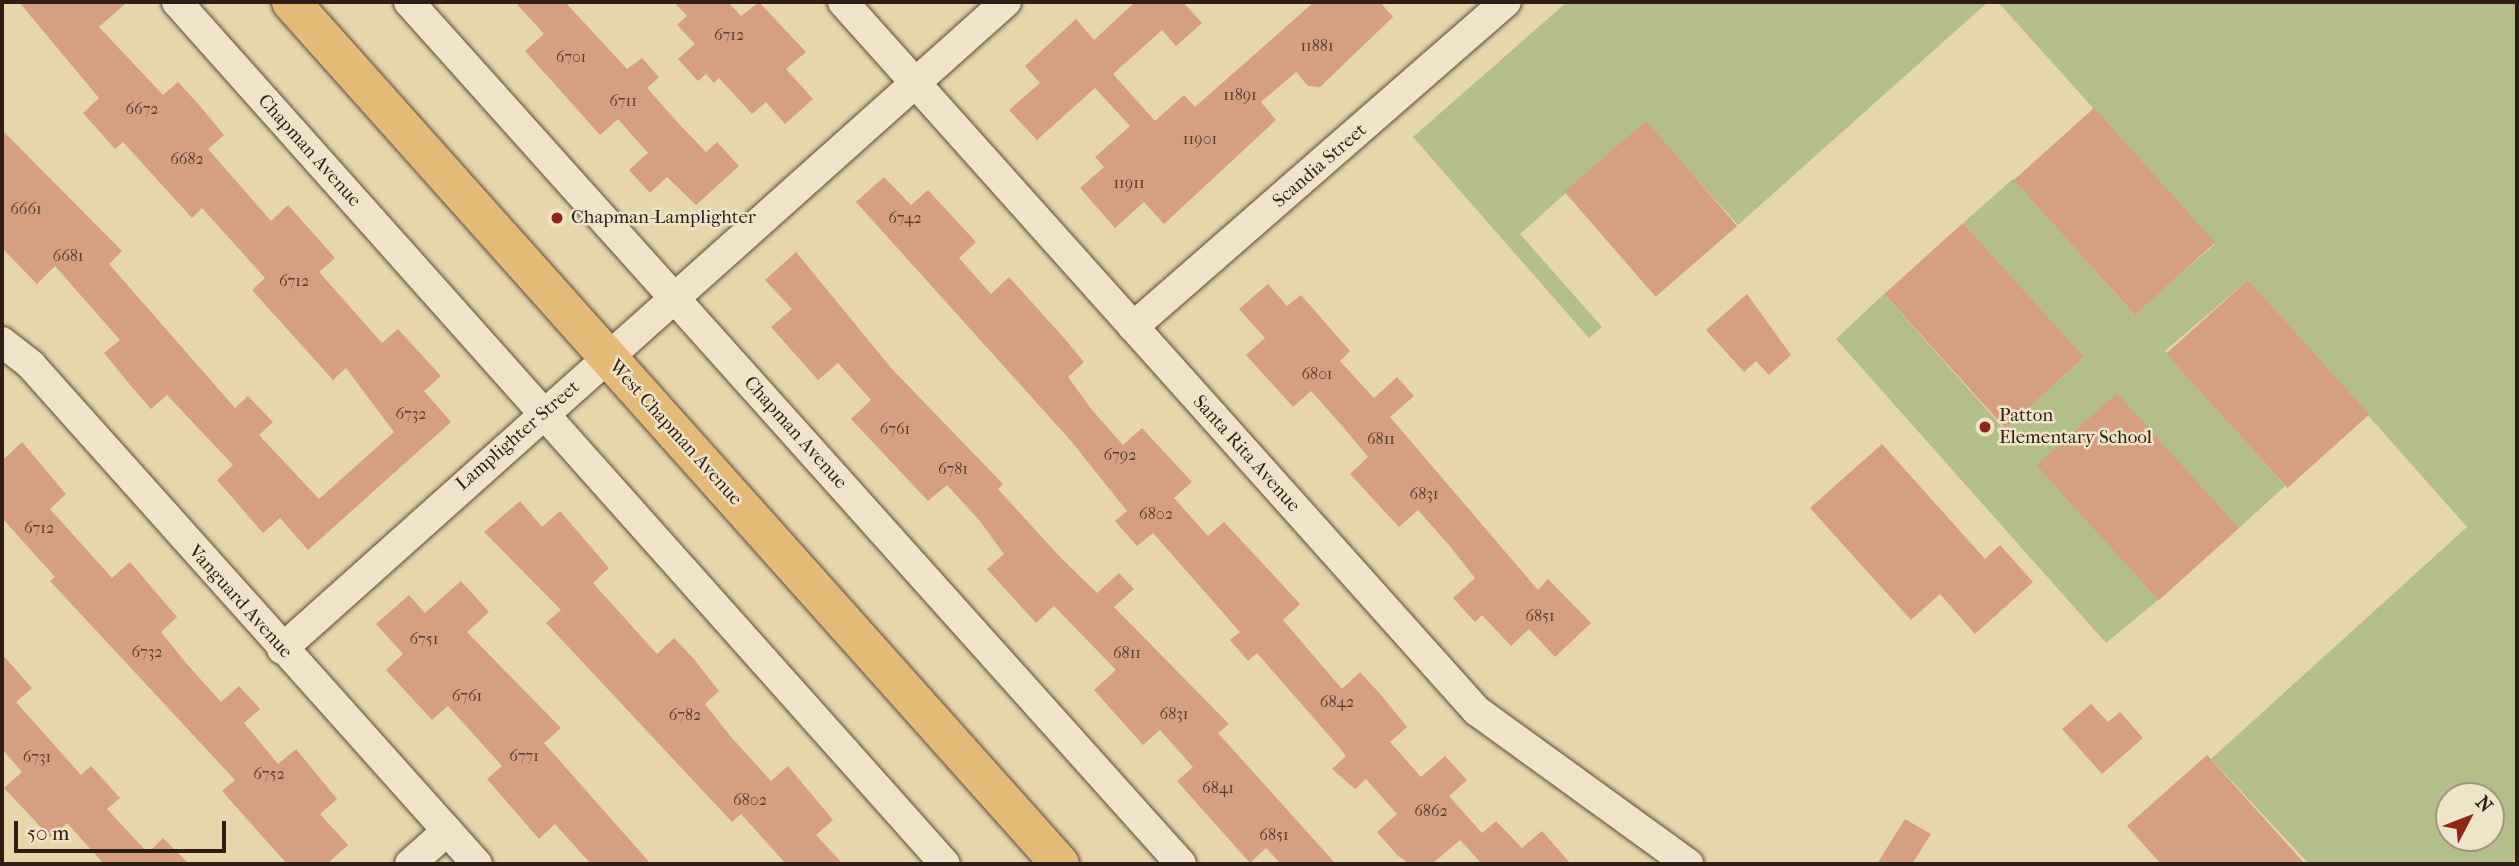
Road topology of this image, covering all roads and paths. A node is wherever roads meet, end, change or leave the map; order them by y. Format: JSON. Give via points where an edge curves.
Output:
{"nodes":[{"id":1,"x":177,"y":2,"type":"edge"},
{"id":2,"x":290,"y":2,"type":"edge"},
{"id":3,"x":409,"y":2,"type":"edge"},
{"id":4,"x":843,"y":2,"type":"edge"},
{"id":5,"x":1006,"y":2,"type":"edge"},
{"id":6,"x":1506,"y":2,"type":"edge"},
{"id":7,"x":916,"y":83,"type":"junction"},
{"id":8,"x":676,"y":300,"type":"junction"},
{"id":9,"x":1133,"y":327,"type":"junction"},
{"id":10,"x":2,"y":342,"type":"edge"},
{"id":11,"x":608,"y":358,"type":"junction"},
{"id":12,"x":542,"y":413,"type":"junction"},
{"id":13,"x":282,"y":649,"type":"junction"},
{"id":14,"x":447,"y":831,"type":"junction"},
{"id":15,"x":410,"y":864,"type":"edge"},
{"id":16,"x":477,"y":864,"type":"edge"},
{"id":17,"x":945,"y":864,"type":"edge"},
{"id":18,"x":1060,"y":864,"type":"edge"},
{"id":19,"x":1181,"y":864,"type":"edge"},
{"id":20,"x":1688,"y":864,"type":"edge"}],
"edges":[{"from":1,"to":12,"type":"street","name":"Chapman Avenue"},
{"from":2,"to":11,"type":"main road","name":"West Chapman Avenue"},
{"from":3,"to":8,"type":"street","name":"Chapman Avenue"},
{"from":4,"to":7,"type":"street","name":"Santa Rita Avenue"},
{"from":5,"to":7,"type":"street","name":"Lamplighter Street"},
{"from":6,"to":9,"type":"street","name":"Scandia Street"},
{"from":7,"to":8,"type":"street","name":"Lamplighter Street"},
{"from":7,"to":9,"type":"street","name":"Santa Rita Avenue"},
{"from":8,"to":11,"type":"street","name":"Lamplighter Street"},
{"from":8,"to":19,"type":"street","name":"Chapman Avenue"},
{"from":9,"to":20,"type":"street","name":"Santa Rita Avenue","via":[[1477,712]]},
{"from":10,"to":13,"type":"street","name":"Vanguard Avenue","via":[[31,365]]},
{"from":11,"to":12,"type":"street","name":"Lamplighter Street"},
{"from":11,"to":18,"type":"main road","name":"West Chapman Avenue"},
{"from":12,"to":13,"type":"street","name":"Lamplighter Street"},
{"from":12,"to":17,"type":"street","name":"Chapman Avenue"},
{"from":13,"to":14,"type":"street","name":"Vanguard Avenue"},
{"from":14,"to":15,"type":"street"},
{"from":14,"to":16,"type":"street","name":"Vanguard Avenue"}]}
